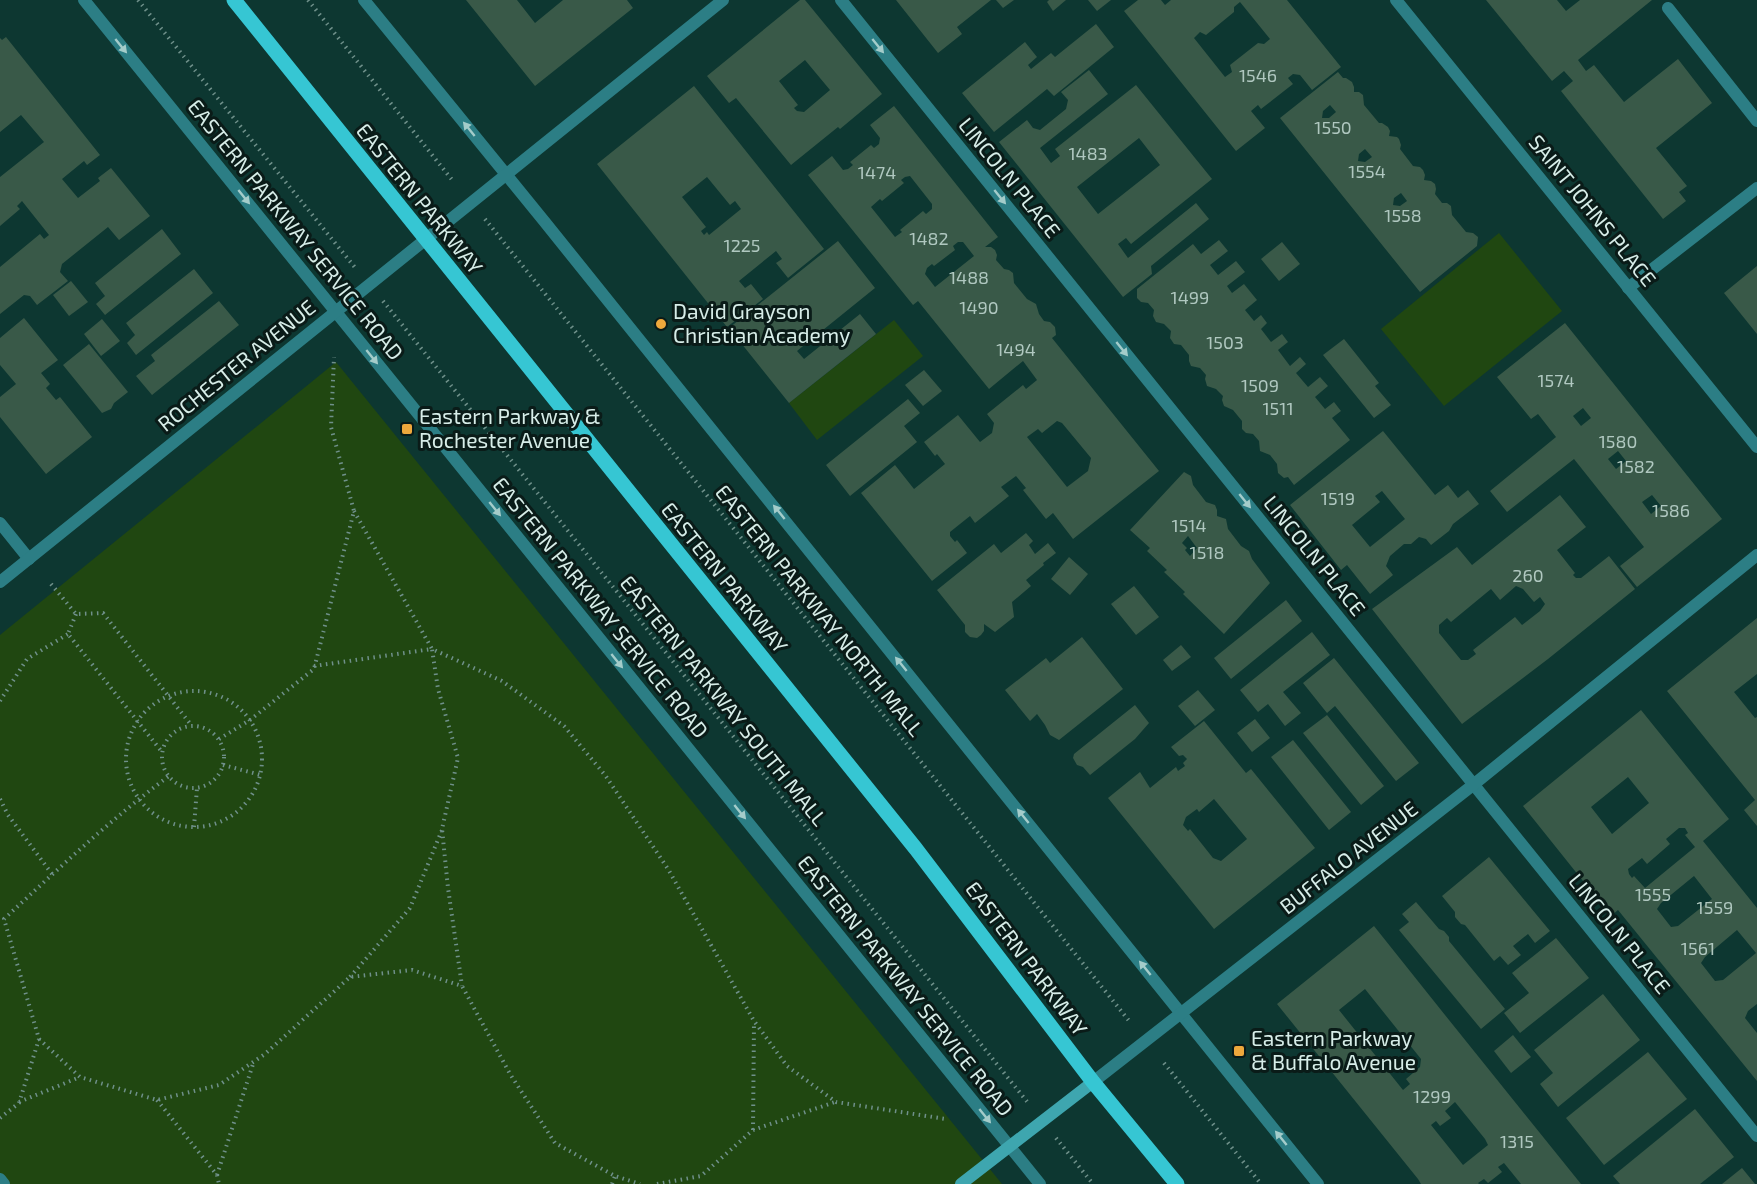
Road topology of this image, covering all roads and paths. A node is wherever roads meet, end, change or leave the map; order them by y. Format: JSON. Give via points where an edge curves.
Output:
{"nodes":[{"id":1,"x":84,"y":0,"type":"edge"},
{"id":2,"x":138,"y":0,"type":"edge"},
{"id":3,"x":234,"y":0,"type":"edge"},
{"id":4,"x":308,"y":0,"type":"edge"},
{"id":5,"x":364,"y":0,"type":"edge"},
{"id":6,"x":723,"y":0,"type":"edge"},
{"id":7,"x":841,"y":0,"type":"edge"},
{"id":8,"x":1396,"y":0,"type":"edge"},
{"id":9,"x":1668,"y":8,"type":"dead end"},
{"id":10,"x":1757,"y":121,"type":"edge"},
{"id":11,"x":506,"y":174,"type":"junction"},
{"id":12,"x":453,"y":181,"type":"dead end"},
{"id":13,"x":1757,"y":188,"type":"edge"},
{"id":14,"x":484,"y":219,"type":"dead end"},
{"id":15,"x":425,"y":240,"type":"junction"},
{"id":16,"x":351,"y":262,"type":"dead end"},
{"id":17,"x":1628,"y":288,"type":"junction"},
{"id":18,"x":382,"y":299,"type":"dead end"},
{"id":19,"x":336,"y":312,"type":"junction"},
{"id":20,"x":334,"y":357,"type":"dead end"},
{"id":21,"x":1757,"y":447,"type":"edge"},
{"id":22,"x":354,"y":512,"type":"junction"},
{"id":23,"x":0,"y":523,"type":"edge"},
{"id":24,"x":1757,"y":555,"type":"edge"},
{"id":25,"x":29,"y":559,"type":"junction"},
{"id":26,"x":0,"y":582,"type":"edge"},
{"id":27,"x":51,"y":584,"type":"dead end"},
{"id":28,"x":76,"y":614,"type":"junction"},
{"id":29,"x":68,"y":634,"type":"junction"},
{"id":30,"x":432,"y":649,"type":"junction"},
{"id":31,"x":314,"y":666,"type":"junction"},
{"id":32,"x":167,"y":695,"type":"junction"},
{"id":33,"x":0,"y":701,"type":"edge"},
{"id":34,"x":137,"y":720,"type":"junction"},
{"id":35,"x":250,"y":720,"type":"junction"},
{"id":36,"x":192,"y":726,"type":"junction"},
{"id":37,"x":219,"y":739,"type":"junction"},
{"id":38,"x":162,"y":752,"type":"junction"},
{"id":39,"x":223,"y":765,"type":"junction"},
{"id":40,"x":261,"y":775,"type":"junction"},
{"id":41,"x":169,"y":776,"type":"junction"},
{"id":42,"x":1473,"y":785,"type":"junction"},
{"id":43,"x":197,"y":788,"type":"junction"},
{"id":44,"x":0,"y":799,"type":"edge"},
{"id":45,"x":138,"y":799,"type":"junction"},
{"id":46,"x":194,"y":827,"type":"junction"},
{"id":47,"x":442,"y":829,"type":"junction"},
{"id":48,"x":52,"y":874,"type":"junction"},
{"id":49,"x":2,"y":918,"type":"edge"},
{"id":50,"x":350,"y":977,"type":"junction"},
{"id":51,"x":462,"y":986,"type":"junction"},
{"id":52,"x":1182,"y":1014,"type":"junction"},
{"id":53,"x":754,"y":1021,"type":"junction"},
{"id":54,"x":1130,"y":1022,"type":"dead end"},
{"id":55,"x":39,"y":1039,"type":"junction"},
{"id":56,"x":255,"y":1061,"type":"junction"},
{"id":57,"x":1164,"y":1063,"type":"dead end"},
{"id":58,"x":80,"y":1077,"type":"junction"},
{"id":59,"x":1093,"y":1082,"type":"junction"},
{"id":60,"x":157,"y":1100,"type":"junction"},
{"id":61,"x":836,"y":1102,"type":"junction"},
{"id":62,"x":19,"y":1103,"type":"junction"},
{"id":63,"x":0,"y":1118,"type":"edge"},
{"id":64,"x":946,"y":1119,"type":"dead end"},
{"id":65,"x":1042,"y":1121,"type":"junction"},
{"id":66,"x":753,"y":1130,"type":"junction"},
{"id":67,"x":1757,"y":1136,"type":"edge"},
{"id":68,"x":1010,"y":1146,"type":"junction"},
{"id":69,"x":1063,"y":1147,"type":"dead end"},
{"id":70,"x":217,"y":1175,"type":"junction"},
{"id":71,"x":615,"y":1176,"type":"junction"},
{"id":72,"x":0,"y":1179,"type":"edge"},
{"id":73,"x":4,"y":1184,"type":"edge"},
{"id":74,"x":219,"y":1184,"type":"edge"},
{"id":75,"x":612,"y":1184,"type":"edge"},
{"id":76,"x":640,"y":1184,"type":"edge"},
{"id":77,"x":657,"y":1184,"type":"edge"},
{"id":78,"x":961,"y":1184,"type":"edge"},
{"id":79,"x":1040,"y":1184,"type":"edge"},
{"id":80,"x":1093,"y":1184,"type":"edge"},
{"id":81,"x":1177,"y":1184,"type":"edge"},
{"id":82,"x":1261,"y":1184,"type":"edge"},
{"id":83,"x":1318,"y":1184,"type":"edge"}],
"edges":[{"from":1,"to":19,"type":"street","name":"EASTERN PARKWAY SERVICE ROAD","one_way":true},
{"from":2,"to":16,"type":"path"},
{"from":3,"to":15,"type":"main road","name":"EASTERN PARKWAY"},
{"from":4,"to":12,"type":"path"},
{"from":11,"to":5,"type":"street","one_way":true},
{"from":6,"to":11,"type":"street","name":"ROCHESTER AVENUE"},
{"from":7,"to":42,"type":"street","name":"LINCOLN PLACE","one_way":true},
{"from":8,"to":17,"type":"street","name":"SAINT JOHNS PLACE"},
{"from":9,"to":10,"type":"street"},
{"from":11,"to":15,"type":"street","name":"ROCHESTER AVENUE"},
{"from":52,"to":11,"type":"street","one_way":true},
{"from":13,"to":17,"type":"street"},
{"from":14,"to":54,"type":"path","name":"EASTERN PARKWAY NORTH MALL"},
{"from":15,"to":19,"type":"street","name":"ROCHESTER AVENUE"},
{"from":15,"to":59,"type":"main road","name":"EASTERN PARKWAY","via":[[916,849]]},
{"from":17,"to":21,"type":"street","name":"SAINT JOHNS PLACE"},
{"from":18,"to":65,"type":"path","name":"EASTERN PARKWAY SOUTH MALL"},
{"from":19,"to":25,"type":"street","name":"ROCHESTER AVENUE"},
{"from":19,"to":68,"type":"street","name":"EASTERN PARKWAY SERVICE ROAD","one_way":true},
{"from":20,"to":22,"type":"path","via":[[331,427]]},
{"from":22,"to":30,"type":"path"},
{"from":22,"to":31,"type":"path"},
{"from":23,"to":25,"type":"street"},
{"from":24,"to":42,"type":"street","name":"BUFFALO AVENUE"},
{"from":25,"to":26,"type":"street","name":"ROCHESTER AVENUE"},
{"from":27,"to":28,"type":"path"},
{"from":28,"to":29,"type":"path"},
{"from":28,"to":32,"type":"path","via":[[103,613]]},
{"from":29,"to":33,"type":"path","via":[[27,659]]},
{"from":29,"to":34,"type":"path"},
{"from":30,"to":31,"type":"path"},
{"from":30,"to":47,"type":"path","via":[[438,689],[458,758]]},
{"from":30,"to":53,"type":"path","via":[[502,681],[564,726],[605,775],[668,869]]},
{"from":31,"to":35,"type":"path"},
{"from":32,"to":34,"type":"path"},
{"from":32,"to":35,"type":"path","via":[[190,690],[213,693],[234,703]]},
{"from":32,"to":36,"type":"path"},
{"from":34,"to":38,"type":"path"},
{"from":34,"to":45,"type":"path","via":[[129,735],[126,768]]},
{"from":35,"to":37,"type":"path"},
{"from":35,"to":40,"type":"path","via":[[260,740]]},
{"from":36,"to":37,"type":"path","via":[[202,727]]},
{"from":36,"to":38,"type":"path","via":[[172,734]]},
{"from":37,"to":39,"type":"path"},
{"from":38,"to":41,"type":"path"},
{"from":39,"to":40,"type":"path"},
{"from":39,"to":43,"type":"path","via":[[217,777]]},
{"from":40,"to":46,"type":"path","via":[[248,802],[237,813]]},
{"from":41,"to":43,"type":"path","via":[[181,786]]},
{"from":41,"to":45,"type":"path"},
{"from":42,"to":52,"type":"street","name":"BUFFALO AVENUE"},
{"from":42,"to":67,"type":"street","name":"LINCOLN PLACE"},
{"from":43,"to":46,"type":"path"},
{"from":44,"to":48,"type":"path"},
{"from":45,"to":46,"type":"path","via":[[163,820]]},
{"from":45,"to":48,"type":"path"},
{"from":47,"to":50,"type":"path","via":[[410,908]]},
{"from":47,"to":51,"type":"path"},
{"from":48,"to":49,"type":"path"},
{"from":49,"to":55,"type":"path"},
{"from":50,"to":51,"type":"path","via":[[412,970]]},
{"from":50,"to":56,"type":"path"},
{"from":51,"to":71,"type":"path","via":[[510,1074],[555,1143]]},
{"from":52,"to":59,"type":"street","name":"BUFFALO AVENUE"},
{"from":83,"to":52,"type":"street","one_way":true},
{"from":53,"to":61,"type":"path","via":[[787,1066]]},
{"from":53,"to":66,"type":"path"},
{"from":55,"to":58,"type":"path"},
{"from":55,"to":62,"type":"path"},
{"from":56,"to":60,"type":"path","via":[[219,1085]]},
{"from":56,"to":70,"type":"path"},
{"from":57,"to":82,"type":"path"},
{"from":58,"to":60,"type":"path"},
{"from":58,"to":62,"type":"path"},
{"from":59,"to":65,"type":"street","name":"BUFFALO AVENUE"},
{"from":59,"to":81,"type":"main road","name":"EASTERN PARKWAY"},
{"from":60,"to":70,"type":"path"},
{"from":61,"to":64,"type":"path"},
{"from":61,"to":66,"type":"path"},
{"from":62,"to":63,"type":"path"},
{"from":65,"to":68,"type":"street","name":"BUFFALO AVENUE"},
{"from":66,"to":77,"type":"path","via":[[701,1176]]},
{"from":68,"to":78,"type":"street","name":"BUFFALO AVENUE"},
{"from":68,"to":79,"type":"street","name":"EASTERN PARKWAY SERVICE ROAD"},
{"from":69,"to":80,"type":"path"},
{"from":70,"to":74,"type":"path"},
{"from":71,"to":75,"type":"path"},
{"from":71,"to":76,"type":"path"},
{"from":72,"to":73,"type":"street"}]}
